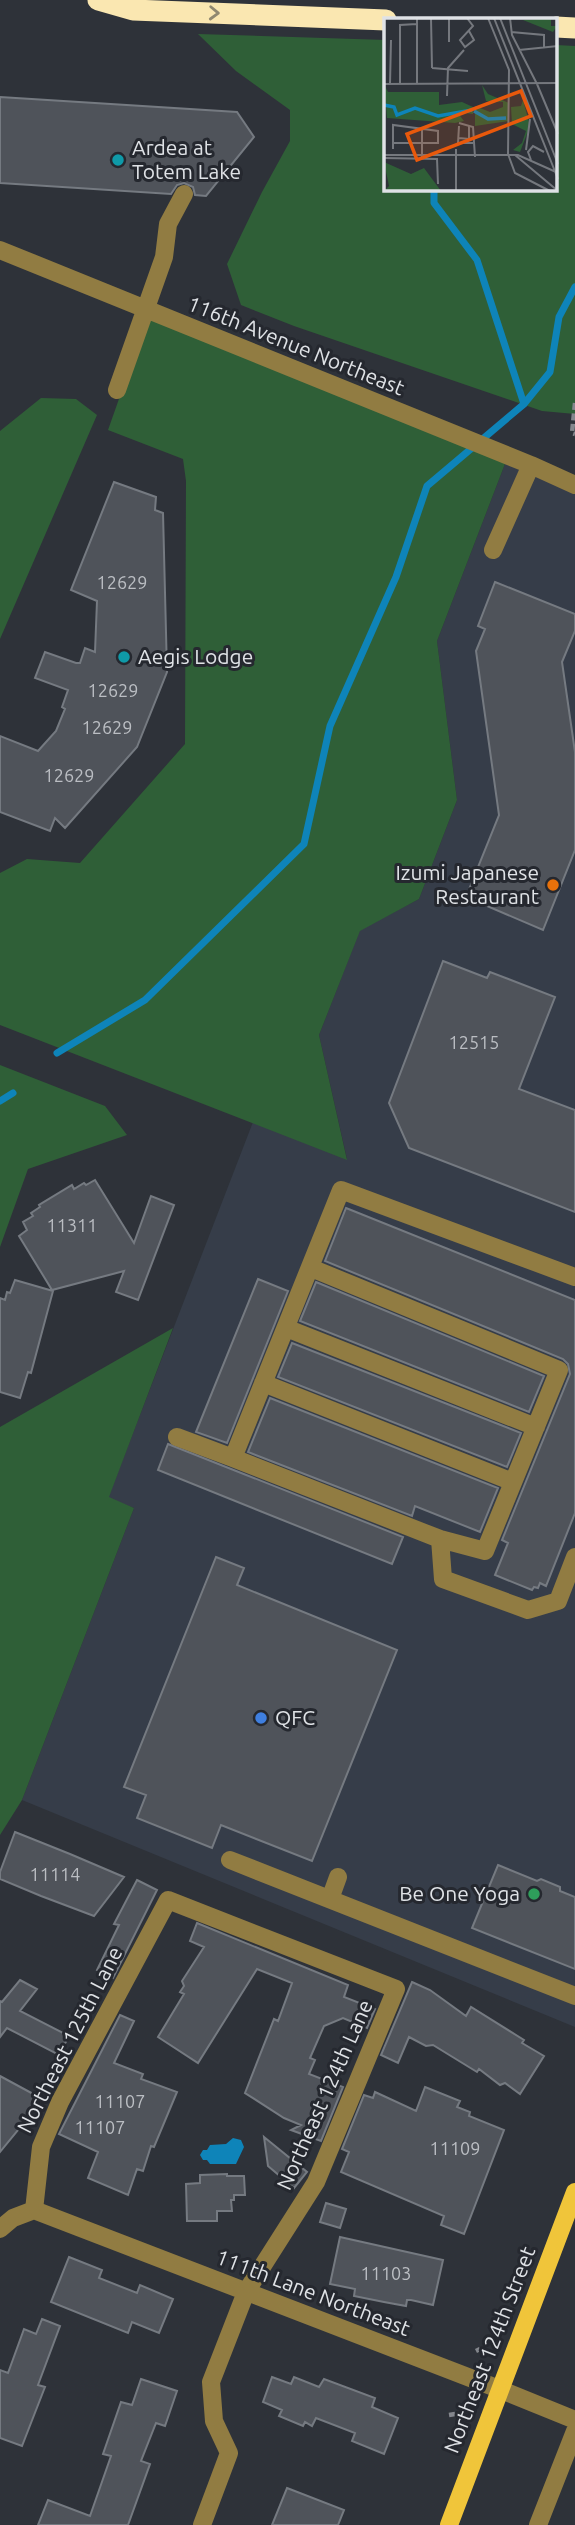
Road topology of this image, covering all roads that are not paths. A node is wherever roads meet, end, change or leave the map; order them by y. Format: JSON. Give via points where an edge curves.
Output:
{"nodes":[{"id":1,"x":99,"y":0,"type":"edge"},
{"id":2,"x":384,"y":20,"type":"edge"},
{"id":3,"x":184,"y":194,"type":"dead end"},
{"id":4,"x":0,"y":250,"type":"edge"},
{"id":5,"x":153,"y":312,"type":"junction"},
{"id":6,"x":117,"y":390,"type":"dead end"},
{"id":7,"x":528,"y":464,"type":"junction"},
{"id":8,"x":575,"y":485,"type":"edge"},
{"id":9,"x":493,"y":550,"type":"dead end"},
{"id":10,"x":311,"y":1268,"type":"junction"},
{"id":11,"x":575,"y":1277,"type":"edge"},
{"id":12,"x":286,"y":1328,"type":"junction"},
{"id":13,"x":263,"y":1383,"type":"junction"},
{"id":14,"x":536,"y":1427,"type":"junction"},
{"id":15,"x":177,"y":1437,"type":"dead end"},
{"id":16,"x":233,"y":1458,"type":"junction"},
{"id":17,"x":513,"y":1482,"type":"junction"},
{"id":18,"x":440,"y":1539,"type":"junction"},
{"id":19,"x":575,"y":1557,"type":"edge"},
{"id":20,"x":230,"y":1860,"type":"dead end"},
{"id":21,"x":338,"y":1877,"type":"dead end"},
{"id":22,"x":330,"y":1899,"type":"junction"},
{"id":23,"x":168,"y":1900,"type":"joint"},
{"id":24,"x":575,"y":1996,"type":"edge"},
{"id":25,"x":575,"y":2192,"type":"edge"},
{"id":26,"x":34,"y":2210,"type":"junction"},
{"id":27,"x":0,"y":2229,"type":"edge"},
{"id":28,"x":246,"y":2292,"type":"junction"},
{"id":29,"x":499,"y":2389,"type":"junction"},
{"id":30,"x":575,"y":2420,"type":"edge"},
{"id":31,"x":575,"y":2431,"type":"edge"},
{"id":32,"x":202,"y":2525,"type":"edge"},
{"id":33,"x":449,"y":2525,"type":"edge"},
{"id":34,"x":538,"y":2525,"type":"edge"}],
"edges":[{"from":1,"to":2,"type":"highway","one_way":true,"via":[[133,10]]},
{"from":3,"to":5,"type":"street","via":[[169,224]]},
{"from":4,"to":5,"type":"street","name":"116th Avenue Northeast"},
{"from":5,"to":6,"type":"street"},
{"from":5,"to":7,"type":"street","name":"116th Avenue Northeast"},
{"from":7,"to":8,"type":"street","name":"116th Avenue Northeast"},
{"from":7,"to":9,"type":"street"},
{"from":10,"to":11,"type":"street","via":[[341,1191]]},
{"from":10,"to":12,"type":"street"},
{"from":10,"to":14,"type":"street","via":[[559,1370]]},
{"from":12,"to":13,"type":"street"},
{"from":12,"to":14,"type":"street"},
{"from":13,"to":16,"type":"street"},
{"from":13,"to":17,"type":"street"},
{"from":14,"to":17,"type":"street"},
{"from":15,"to":16,"type":"street"},
{"from":16,"to":18,"type":"street"},
{"from":17,"to":18,"type":"street","via":[[485,1551]]},
{"from":18,"to":19,"type":"street","via":[[443,1579],[528,1610],[558,1601]]},
{"from":20,"to":22,"type":"street"},
{"from":21,"to":22,"type":"street"},
{"from":22,"to":24,"type":"street"},
{"from":23,"to":26,"type":"street","name":"Northeast 125th Lane","via":[[60,2102],[41,2147]]},
{"from":23,"to":28,"type":"street","name":"Northeast 124th Lane","via":[[396,1989],[316,2182]]},
{"from":25,"to":29,"type":"main road","name":"Northeast 124th Street"},
{"from":26,"to":27,"type":"street"},
{"from":26,"to":28,"type":"street","name":"111th Lane Northeast"},
{"from":28,"to":29,"type":"street","name":"111th Lane Northeast"},
{"from":28,"to":32,"type":"street","name":"Northeast 124th Lane","via":[[211,2382],[214,2421],[229,2453]]},
{"from":29,"to":30,"type":"street","name":"111th Lane Northeast"},
{"from":29,"to":33,"type":"main road","name":"Northeast 124th Street"},
{"from":31,"to":34,"type":"street"}]}
